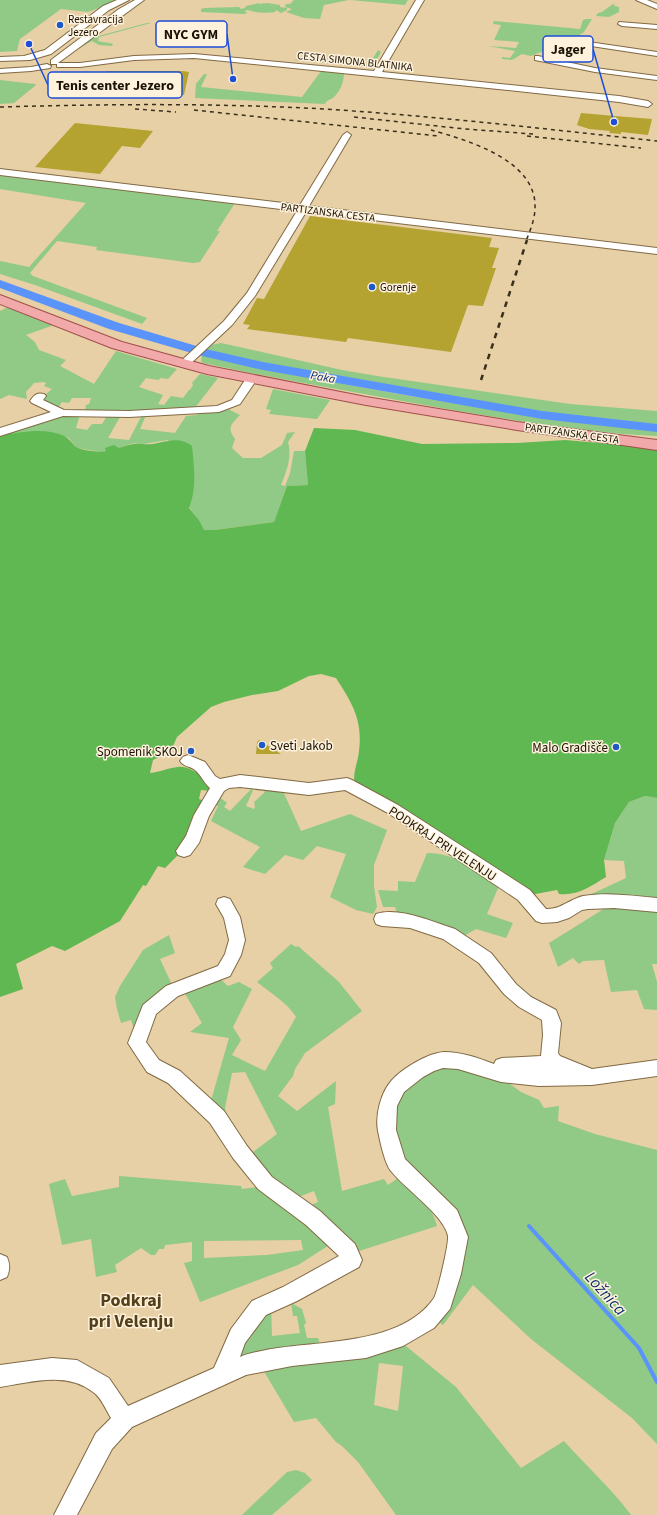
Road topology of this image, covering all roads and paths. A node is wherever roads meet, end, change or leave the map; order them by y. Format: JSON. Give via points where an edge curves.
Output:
{"nodes":[{"id":1,"x":125,"y":0,"type":"edge"},
{"id":2,"x":140,"y":0,"type":"edge"},
{"id":3,"x":420,"y":0,"type":"edge"},
{"id":4,"x":640,"y":0,"type":"edge"},
{"id":5,"x":657,"y":7,"type":"edge"},
{"id":6,"x":622,"y":24,"type":"dead end"},
{"id":7,"x":657,"y":27,"type":"edge"},
{"id":8,"x":630,"y":32,"type":"dead end"},
{"id":9,"x":657,"y":34,"type":"edge"},
{"id":10,"x":578,"y":42,"type":"dead end"},
{"id":11,"x":657,"y":54,"type":"edge"},
{"id":12,"x":538,"y":58,"type":"dead end"},
{"id":13,"x":0,"y":59,"type":"edge"},
{"id":14,"x":54,"y":65,"type":"junction"},
{"id":15,"x":0,"y":71,"type":"edge"},
{"id":16,"x":378,"y":74,"type":"junction"},
{"id":17,"x":657,"y":78,"type":"edge"},
{"id":18,"x":653,"y":106,"type":"edge"},
{"id":19,"x":347,"y":134,"type":"dead end"},
{"id":20,"x":0,"y":172,"type":"edge"},
{"id":21,"x":303,"y":210,"type":"junction"},
{"id":22,"x":657,"y":251,"type":"edge"},
{"id":23,"x":0,"y":299,"type":"edge"},
{"id":24,"x":188,"y":361,"type":"junction"},
{"id":25,"x":251,"y":379,"type":"junction"},
{"id":26,"x":40,"y":396,"type":"dead end"},
{"id":27,"x":62,"y":412,"type":"junction"},
{"id":28,"x":0,"y":432,"type":"edge"},
{"id":29,"x":657,"y":445,"type":"edge"},
{"id":30,"x":188,"y":760,"type":"dead end"},
{"id":31,"x":219,"y":787,"type":"junction"},
{"id":32,"x":184,"y":851,"type":"dead end"},
{"id":33,"x":224,"y":904,"type":"dead end"},
{"id":34,"x":657,"y":905,"type":"edge"},
{"id":35,"x":382,"y":919,"type":"dead end"},
{"id":36,"x":554,"y":1063,"type":"junction"},
{"id":37,"x":657,"y":1068,"type":"edge"},
{"id":38,"x":490,"y":1070,"type":"junction"},
{"id":39,"x":592,"y":1076,"type":"junction"},
{"id":40,"x":0,"y":1264,"type":"edge"},
{"id":41,"x":0,"y":1270,"type":"edge"},
{"id":42,"x":222,"y":1374,"type":"junction"},
{"id":43,"x":0,"y":1376,"type":"edge"},
{"id":44,"x":124,"y":1419,"type":"junction"},
{"id":45,"x":65,"y":1515,"type":"edge"}],
"edges":[{"from":1,"to":13,"type":"street","via":[[106,8],[48,52],[31,58]]},
{"from":2,"to":14,"type":"street","via":[[122,11]]},
{"from":3,"to":16,"type":"street"},
{"from":4,"to":5,"type":"street"},
{"from":6,"to":7,"type":"street"},
{"from":8,"to":9,"type":"street"},
{"from":10,"to":11,"type":"street"},
{"from":12,"to":17,"type":"street","via":[[595,70]]},
{"from":14,"to":15,"type":"street","name":"CESTA SIMONA BLATNIKA"},
{"from":14,"to":16,"type":"street","name":"CESTA SIMONA BLATNIKA","via":[[72,66],[134,58],[178,56]]},
{"from":16,"to":18,"type":"street","name":"CESTA SIMONA BLATNIKA","via":[[619,99]]},
{"from":19,"to":21,"type":"street"},
{"from":20,"to":21,"type":"street","name":"PARTIZANSKA CESTA"},
{"from":21,"to":22,"type":"street","name":"PARTIZANSKA CESTA"},
{"from":21,"to":24,"type":"street","via":[[252,294],[228,323]]},
{"from":23,"to":24,"type":"main road","name":"PARTIZANSKA CESTA","via":[[117,345]]},
{"from":24,"to":25,"type":"main road","name":"PARTIZANSKA CESTA"},
{"from":25,"to":27,"type":"street","via":[[236,402],[219,409],[129,414]]},
{"from":25,"to":29,"type":"main road","name":"PARTIZANSKA CESTA","via":[[518,426]]},
{"from":26,"to":27,"type":"street","via":[[36,401]]},
{"from":27,"to":28,"type":"street"},
{"from":30,"to":31,"type":"street","via":[[200,766]]},
{"from":31,"to":32,"type":"street"},
{"from":31,"to":34,"type":"street","name":"PODKRAJ PRI VELENJU","via":[[240,781],[308,789],[347,784],[393,809],[524,895],[542,916],[562,914],[587,902]]},
{"from":33,"to":42,"type":"street","via":[[232,917],[237,940],[233,956],[224,971],[172,991],[149,1010],[137,1043],[153,1066],[174,1077],[217,1117],[240,1152],[265,1182],[313,1218],[348,1250],[352,1260],[259,1308],[238,1336]]},
{"from":35,"to":36,"type":"street","via":[[410,922],[449,934],[485,958],[510,989],[534,1008],[550,1015],[552,1029],[549,1054]]},
{"from":36,"to":38,"type":"street","via":[[506,1066]]},
{"from":36,"to":39,"type":"street"},
{"from":37,"to":39,"type":"street"},
{"from":38,"to":39,"type":"street","via":[[501,1074],[539,1078]]},
{"from":38,"to":42,"type":"street","via":[[458,1061],[443,1060],[429,1064],[398,1086],[388,1106],[387,1130],[397,1164],[450,1217],[458,1237],[452,1274],[443,1302],[427,1322],[403,1336],[366,1348],[292,1356],[245,1365]]},
{"from":40,"to":41,"type":"street"},
{"from":42,"to":44,"type":"street"},
{"from":43,"to":44,"type":"street","via":[[52,1369],[77,1371],[102,1386]]},
{"from":44,"to":45,"type":"street","via":[[104,1441]]}]}
